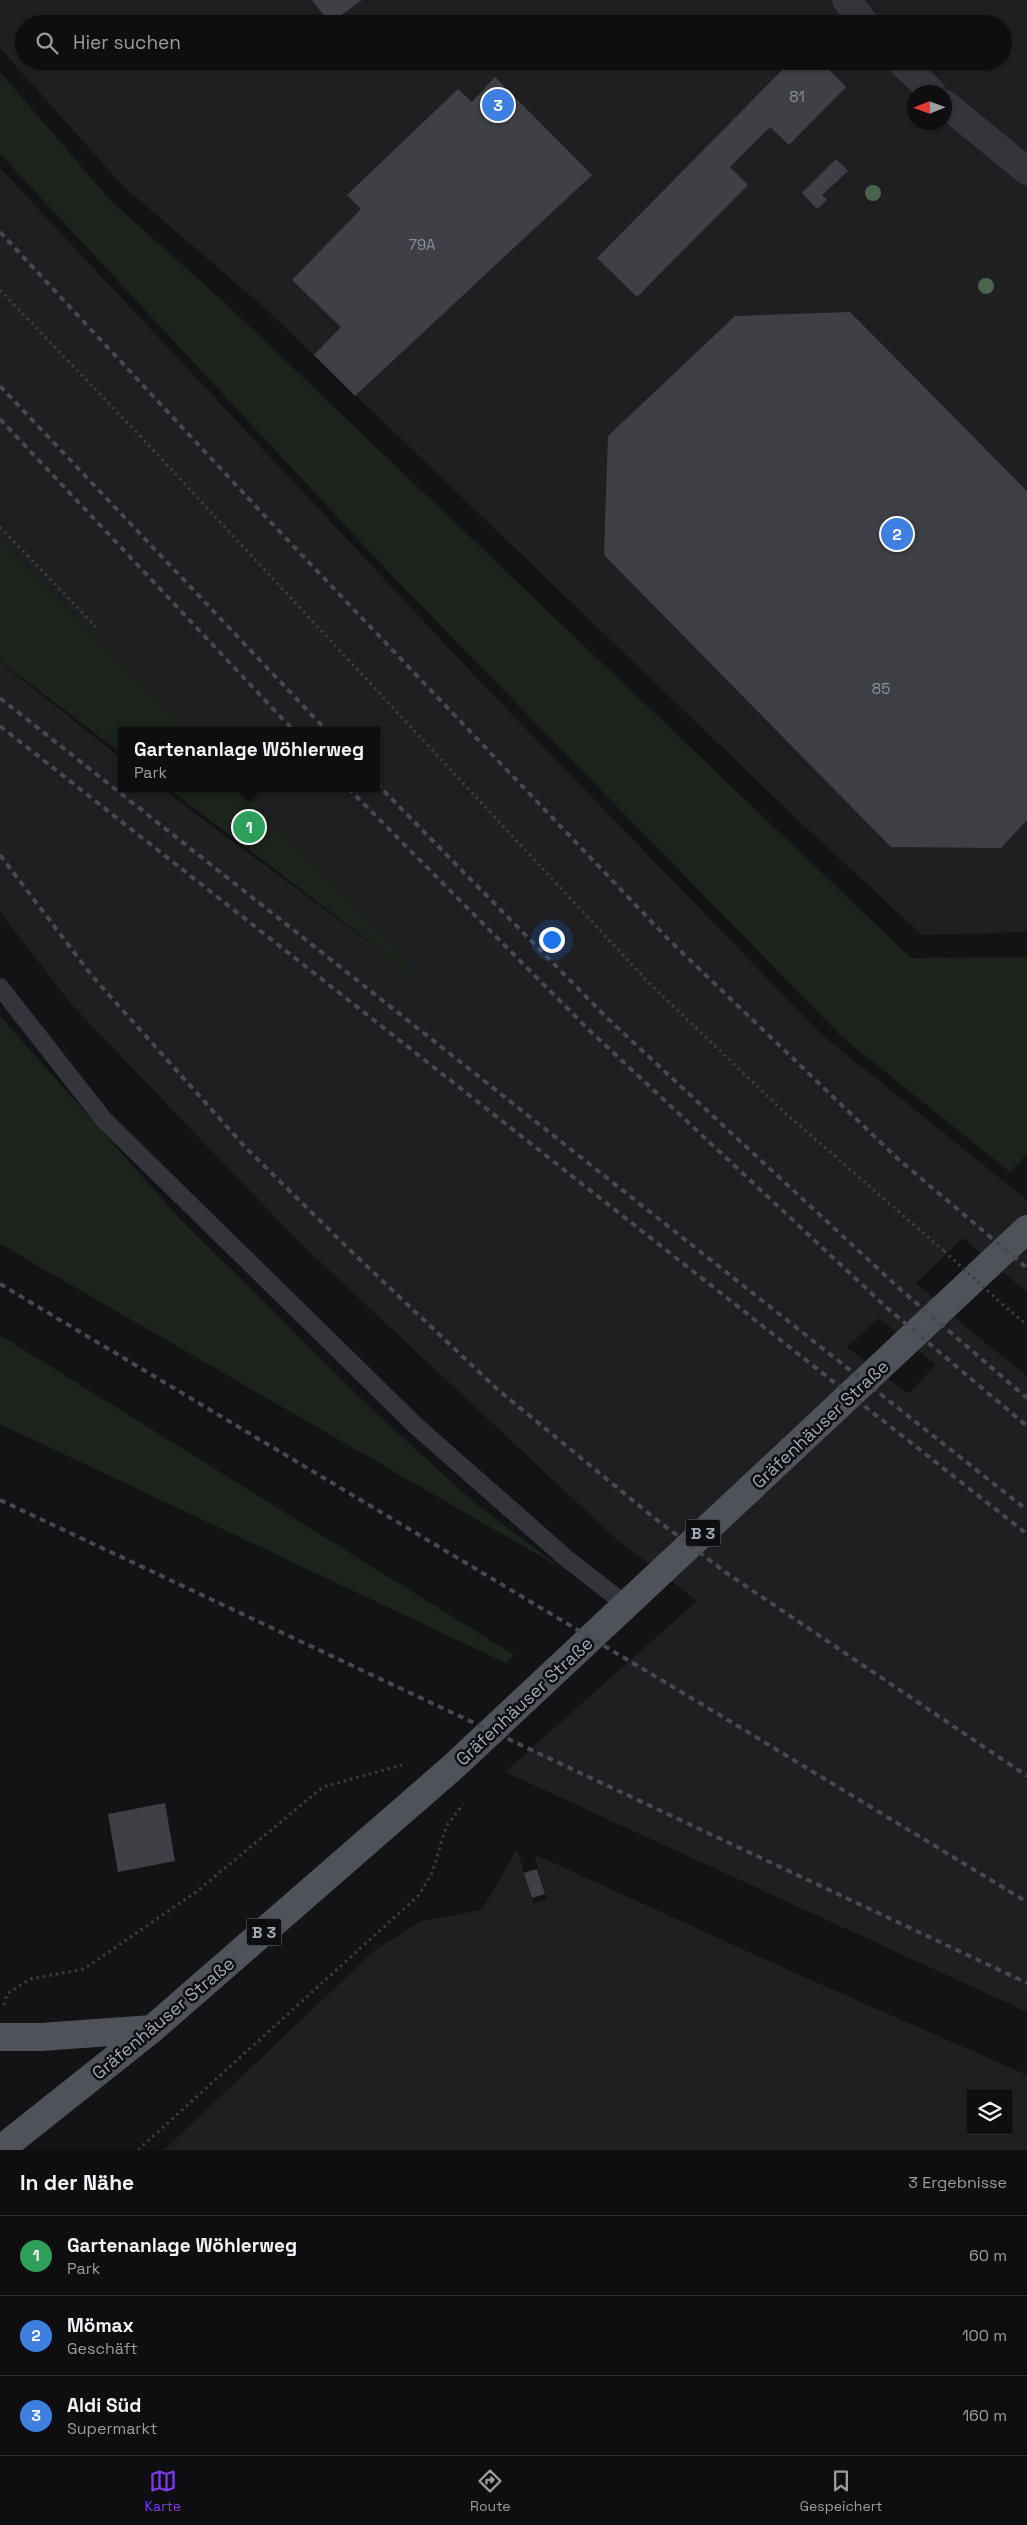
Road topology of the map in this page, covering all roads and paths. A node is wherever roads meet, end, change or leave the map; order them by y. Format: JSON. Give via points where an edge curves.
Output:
{"nodes":[{"id":1,"x":846,"y":0,"type":"edge"},
{"id":2,"x":858,"y":15,"type":"edge"},
{"id":3,"x":909,"y":70,"type":"edge"},
{"id":4,"x":925,"y":85,"type":"edge"},
{"id":5,"x":952,"y":110,"type":"edge"},
{"id":6,"x":1027,"y":171,"type":"edge"},
{"id":7,"x":0,"y":290,"type":"edge"},
{"id":8,"x":0,"y":527,"type":"edge"},
{"id":9,"x":96,"y":627,"type":"dead end"},
{"id":10,"x":0,"y":987,"type":"edge"},
{"id":11,"x":1027,"y":1229,"type":"edge"},
{"id":12,"x":1027,"y":1325,"type":"edge"},
{"id":13,"x":626,"y":1605,"type":"junction"},
{"id":14,"x":402,"y":1765,"type":"dead end"},
{"id":15,"x":466,"y":1799,"type":"dead end"},
{"id":16,"x":3,"y":2009,"type":"dead end"},
{"id":17,"x":152,"y":2029,"type":"junction"},
{"id":18,"x":0,"y":2037,"type":"edge"},
{"id":19,"x":0,"y":2150,"type":"edge"},
{"id":20,"x":138,"y":2150,"type":"edge"}],
"edges":[{"from":1,"to":2,"type":"street"},
{"from":3,"to":4,"type":"street"},
{"from":5,"to":6,"type":"street"},
{"from":7,"to":12,"type":"path","bridge":true,"via":[[649,983],[784,1112]]},
{"from":8,"to":9,"type":"path"},
{"from":10,"to":13,"type":"lane","via":[[104,1120],[416,1426],[566,1558]]},
{"from":11,"to":13,"type":"main road","name":"Gräfenhäuser Straße","number":"B 3"},
{"from":13,"to":17,"type":"main road","name":"Gräfenhäuser Straße","number":"B 3","via":[[447,1772]]},
{"from":14,"to":16,"type":"path","via":[[323,1787],[196,1892],[84,1969],[30,1979],[7,1994]]},
{"from":15,"to":20,"type":"path","via":[[446,1827],[432,1873],[419,1895]]},
{"from":17,"to":18,"type":"main road"},
{"from":17,"to":19,"type":"main road","name":"Gräfenhäuser Straße","number":"B 3"}]}
